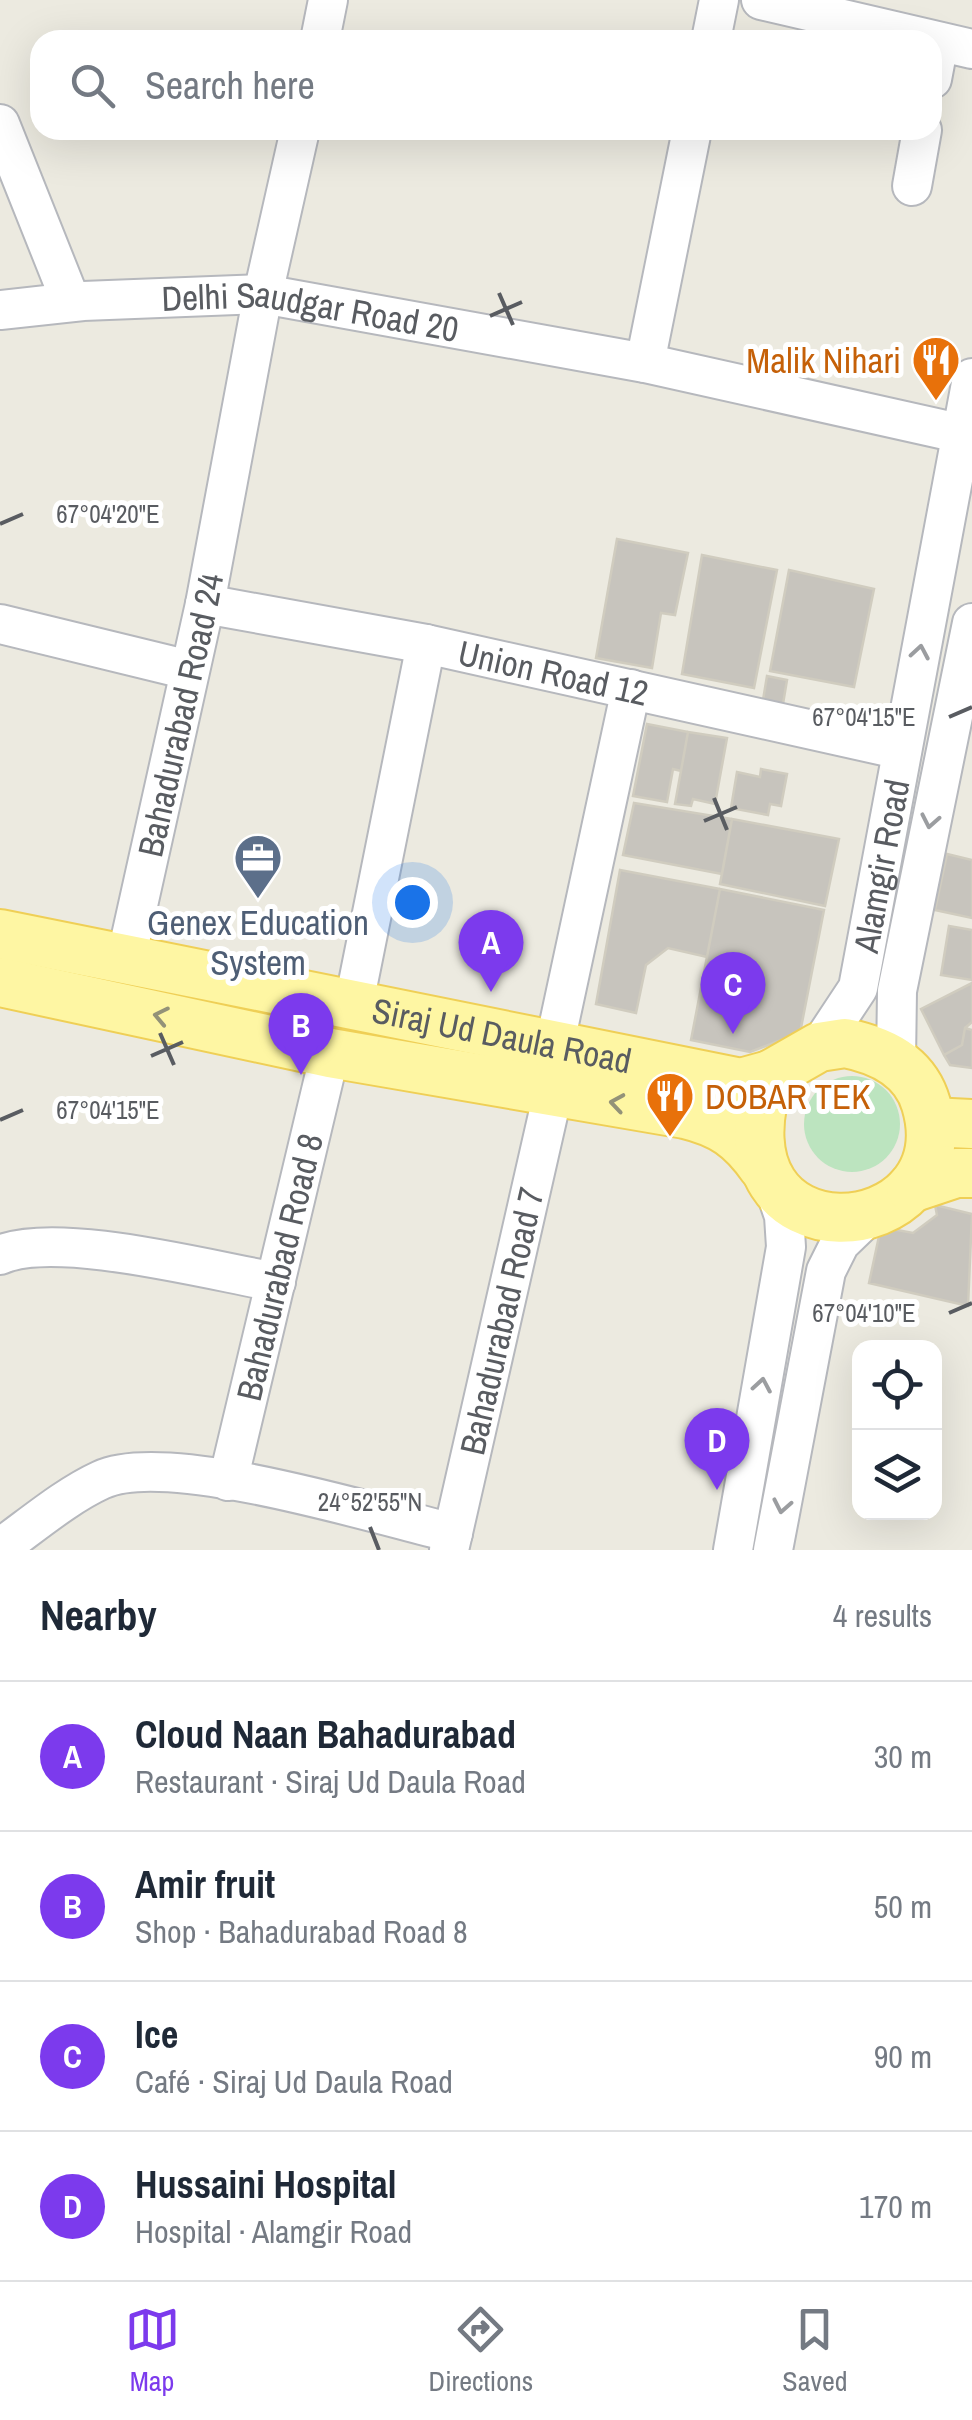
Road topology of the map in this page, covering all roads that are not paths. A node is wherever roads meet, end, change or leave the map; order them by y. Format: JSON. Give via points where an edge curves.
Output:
{"nodes":[{"id":1,"x":328,"y":0,"type":"edge"},
{"id":2,"x":719,"y":0,"type":"edge"},
{"id":3,"x":762,"y":0,"type":"edge"},
{"id":4,"x":322,"y":30,"type":"edge"},
{"id":5,"x":712,"y":30,"type":"edge"},
{"id":6,"x":891,"y":30,"type":"edge"},
{"id":7,"x":0,"y":124,"type":"edge"},
{"id":8,"x":298,"y":140,"type":"edge"},
{"id":9,"x":690,"y":140,"type":"edge"},
{"id":10,"x":920,"y":140,"type":"edge"},
{"id":11,"x":912,"y":186,"type":"dead end"},
{"id":12,"x":263,"y":294,"type":"junction"},
{"id":13,"x":71,"y":302,"type":"junction"},
{"id":14,"x":0,"y":310,"type":"edge"},
{"id":15,"x":644,"y":363,"type":"junction"},
{"id":16,"x":972,"y":378,"type":"edge"},
{"id":17,"x":966,"y":434,"type":"edge"},
{"id":18,"x":205,"y":604,"type":"junction"},
{"id":19,"x":972,"y":623,"type":"edge"},
{"id":20,"x":0,"y":624,"type":"edge"},
{"id":21,"x":426,"y":644,"type":"junction"},
{"id":22,"x":189,"y":670,"type":"junction"},
{"id":23,"x":631,"y":689,"type":"junction"},
{"id":24,"x":902,"y":750,"type":"junction"},
{"id":25,"x":957,"y":762,"type":"edge"},
{"id":26,"x":0,"y":934,"type":"edge"},
{"id":27,"x":126,"y":959,"type":"junction"},
{"id":28,"x":0,"y":982,"type":"edge"},
{"id":29,"x":242,"y":984,"type":"junction"},
{"id":30,"x":353,"y":1008,"type":"junction"},
{"id":31,"x":234,"y":1031,"type":"junction"},
{"id":32,"x":818,"y":1047,"type":"junction"},
{"id":33,"x":330,"y":1053,"type":"junction"},
{"id":34,"x":896,"y":1061,"type":"junction"},
{"id":35,"x":554,"y":1070,"type":"junction"},
{"id":36,"x":770,"y":1074,"type":"junction"},
{"id":37,"x":951,"y":1123,"type":"edge"},
{"id":38,"x":972,"y":1174,"type":"edge"},
{"id":39,"x":768,"y":1176,"type":"junction"},
{"id":40,"x":911,"y":1188,"type":"junction"},
{"id":41,"x":867,"y":1216,"type":"junction"},
{"id":42,"x":0,"y":1255,"type":"edge"},
{"id":43,"x":276,"y":1282,"type":"junction"},
{"id":44,"x":228,"y":1480,"type":"junction"},
{"id":45,"x":451,"y":1541,"type":"edge"},
{"id":46,"x":6,"y":1542,"type":"edge"},
{"id":47,"x":732,"y":1550,"type":"edge"},
{"id":48,"x":774,"y":1550,"type":"edge"}],
"edges":[{"from":1,"to":4,"type":"street"},
{"from":2,"to":5,"type":"street"},
{"from":3,"to":6,"type":"street"},
{"from":7,"to":13,"type":"street"},
{"from":8,"to":12,"type":"street","name":"Bahadurabad Road 24"},
{"from":9,"to":15,"type":"street"},
{"from":10,"to":11,"type":"street"},
{"from":12,"to":13,"type":"street","name":"Delhi Saudgar Road 20"},
{"from":12,"to":15,"type":"street","name":"Delhi Saudgar Road 20"},
{"from":12,"to":18,"type":"street","name":"Bahadurabad Road 24"},
{"from":13,"to":14,"type":"street","name":"Delhi Saudgar Road 20"},
{"from":15,"to":17,"type":"street","name":"Delhi Saudgar Road 20"},
{"from":16,"to":17,"type":"street","name":"Alamgir Road"},
{"from":24,"to":17,"type":"street","name":"Alamgir Road","one_way":true},
{"from":18,"to":21,"type":"street","name":"Union Road 12"},
{"from":18,"to":22,"type":"street","name":"Bahadurabad Road 24"},
{"from":19,"to":25,"type":"street","name":"Alamgir Road"},
{"from":20,"to":22,"type":"street"},
{"from":21,"to":23,"type":"street","name":"Union Road 12"},
{"from":21,"to":30,"type":"street"},
{"from":22,"to":27,"type":"street","name":"Bahadurabad Road 24"},
{"from":23,"to":24,"type":"street","name":"Union Road 12"},
{"from":23,"to":35,"type":"street","name":"Bahadurabad Road 7"},
{"from":24,"to":32,"type":"street","name":"Alamgir Road","via":[[858,988]]},
{"from":25,"to":34,"type":"street","name":"Alamgir Road","one_way":true,"via":[[897,991]]},
{"from":26,"to":27,"type":"main road","name":"Siraj Ud Daula Road"},
{"from":27,"to":29,"type":"main road","name":"Siraj Ud Daula Road"},
{"from":31,"to":28,"type":"main road","name":"Siraj Ud Daula Road","one_way":true},
{"from":29,"to":30,"type":"main road","name":"Siraj Ud Daula Road"},
{"from":29,"to":31,"type":"main road"},
{"from":30,"to":35,"type":"main road","name":"Siraj Ud Daula Road"},
{"from":31,"to":33,"type":"main road","name":"Siraj Ud Daula Road"},
{"from":32,"to":34,"type":"main road","via":[[845,1043]]},
{"from":32,"to":36,"type":"main road"},
{"from":33,"to":35,"type":"main road","name":"Siraj Ud Daula Road"},
{"from":33,"to":43,"type":"street","name":"Bahadurabad Road 8"},
{"from":34,"to":37,"type":"main road"},
{"from":35,"to":36,"type":"main road","name":"Siraj Ud Daula Road","via":[[741,1083]]},
{"from":39,"to":35,"type":"main road","name":"Siraj Ud Daula Road","one_way":true,"via":[[742,1138],[715,1122]]},
{"from":35,"to":45,"type":"street","name":"Bahadurabad Road 7"},
{"from":36,"to":39,"type":"main road","via":[[756,1125]]},
{"from":37,"to":40,"type":"main road"},
{"from":38,"to":40,"type":"main road"},
{"from":39,"to":41,"type":"main road","via":[[792,1203],[815,1215]]},
{"from":47,"to":39,"type":"street","one_way":true,"via":[[786,1247],[784,1216]]},
{"from":40,"to":41,"type":"main road"},
{"from":41,"to":48,"type":"street","one_way":true,"via":[[840,1243],[826,1271]]},
{"from":42,"to":43,"type":"street","via":[[34,1246],[80,1249]]},
{"from":43,"to":44,"type":"street","name":"Bahadurabad Road 8"},
{"from":44,"to":45,"type":"street"},
{"from":44,"to":46,"type":"street","via":[[146,1471],[103,1479]]}]}
